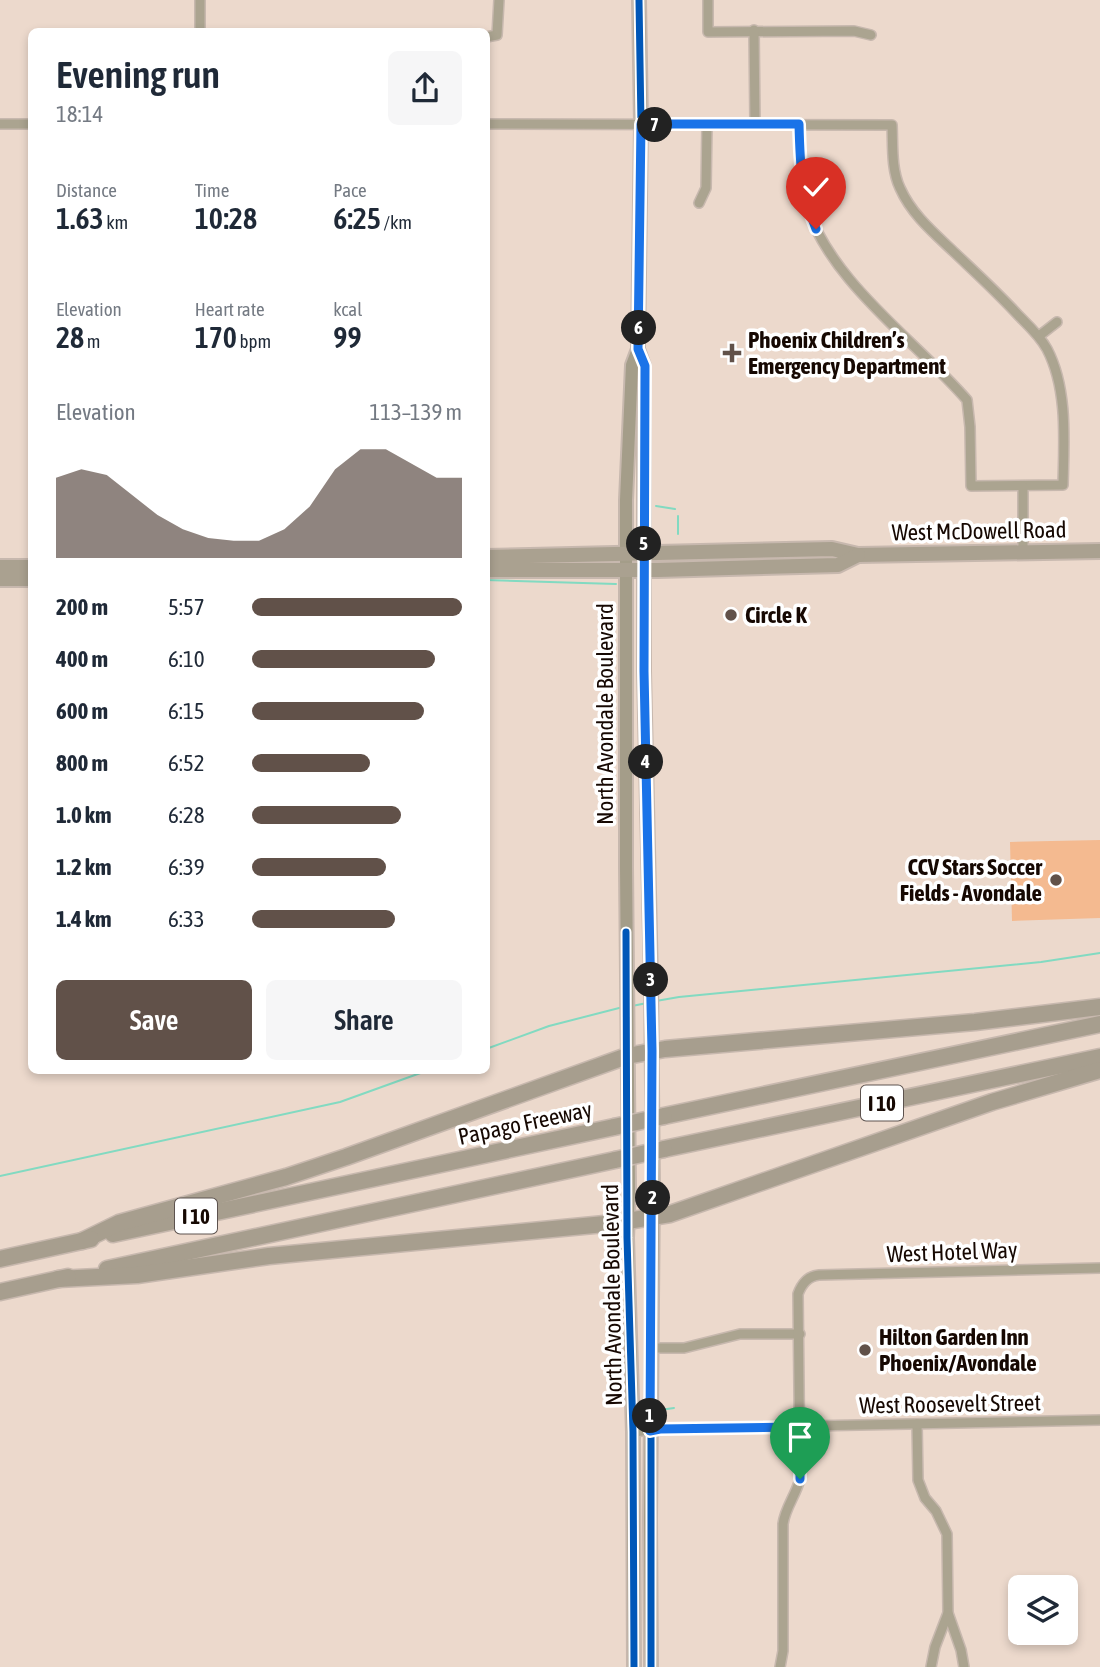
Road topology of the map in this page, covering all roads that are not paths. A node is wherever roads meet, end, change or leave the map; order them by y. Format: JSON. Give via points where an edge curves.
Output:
{"nodes":[{"id":1,"x":200,"y":0,"type":"edge"},
{"id":2,"x":499,"y":0,"type":"edge"},
{"id":3,"x":639,"y":0,"type":"edge"},
{"id":4,"x":708,"y":0,"type":"edge"},
{"id":5,"x":200,"y":28,"type":"edge"},
{"id":6,"x":754,"y":30,"type":"junction"},
{"id":7,"x":871,"y":35,"type":"dead end"},
{"id":8,"x":490,"y":36,"type":"edge"},
{"id":9,"x":0,"y":124,"type":"edge"},
{"id":10,"x":28,"y":124,"type":"edge"},
{"id":11,"x":490,"y":124,"type":"edge"},
{"id":12,"x":641,"y":124,"type":"junction"},
{"id":13,"x":708,"y":124,"type":"junction"},
{"id":14,"x":755,"y":124,"type":"junction"},
{"id":15,"x":799,"y":124,"type":"junction"},
{"id":16,"x":699,"y":203,"type":"dead end"},
{"id":17,"x":1057,"y":322,"type":"dead end"},
{"id":18,"x":1039,"y":336,"type":"junction"},
{"id":19,"x":638,"y":349,"type":"junction"},
{"id":20,"x":1023,"y":487,"type":"junction"},
{"id":21,"x":1100,"y":551,"type":"edge"},
{"id":22,"x":626,"y":552,"type":"junction"},
{"id":23,"x":644,"y":552,"type":"junction"},
{"id":24,"x":1023,"y":553,"type":"junction"},
{"id":25,"x":858,"y":555,"type":"junction"},
{"id":26,"x":490,"y":557,"type":"edge"},
{"id":27,"x":28,"y":567,"type":"edge"},
{"id":28,"x":0,"y":568,"type":"edge"},
{"id":29,"x":490,"y":570,"type":"edge"},
{"id":30,"x":626,"y":570,"type":"junction"},
{"id":31,"x":644,"y":570,"type":"junction"},
{"id":32,"x":0,"y":579,"type":"edge"},
{"id":33,"x":28,"y":579,"type":"edge"},
{"id":34,"x":627,"y":778,"type":"junction"},
{"id":35,"x":647,"y":779,"type":"junction"},
{"id":36,"x":1100,"y":1007,"type":"edge"},
{"id":37,"x":1100,"y":1024,"type":"edge"},
{"id":38,"x":652,"y":1051,"type":"junction"},
{"id":39,"x":627,"y":1056,"type":"junction"},
{"id":40,"x":1100,"y":1057,"type":"edge"},
{"id":41,"x":1100,"y":1070,"type":"edge"},
{"id":42,"x":653,"y":1217,"type":"junction"},
{"id":43,"x":628,"y":1221,"type":"junction"},
{"id":44,"x":82,"y":1241,"type":"junction"},
{"id":45,"x":0,"y":1259,"type":"edge"},
{"id":46,"x":1100,"y":1268,"type":"edge"},
{"id":47,"x":58,"y":1279,"type":"junction"},
{"id":48,"x":0,"y":1292,"type":"edge"},
{"id":49,"x":800,"y":1334,"type":"junction"},
{"id":50,"x":651,"y":1348,"type":"junction"},
{"id":51,"x":1100,"y":1420,"type":"edge"},
{"id":52,"x":918,"y":1424,"type":"junction"},
{"id":53,"x":800,"y":1427,"type":"junction"},
{"id":54,"x":650,"y":1431,"type":"junction"},
{"id":55,"x":634,"y":1432,"type":"junction"},
{"id":56,"x":948,"y":1614,"type":"junction"},
{"id":57,"x":634,"y":1621,"type":"junction"},
{"id":58,"x":783,"y":1651,"type":"junction"},
{"id":59,"x":634,"y":1667,"type":"edge"},
{"id":60,"x":642,"y":1667,"type":"edge"},
{"id":61,"x":651,"y":1667,"type":"edge"},
{"id":62,"x":780,"y":1667,"type":"edge"},
{"id":63,"x":788,"y":1667,"type":"edge"},
{"id":64,"x":930,"y":1667,"type":"edge"},
{"id":65,"x":964,"y":1667,"type":"edge"}],
"edges":[{"from":1,"to":5,"type":"street"},
{"from":2,"to":8,"type":"street","via":[[497,35]]},
{"from":3,"to":12,"type":"main road","name":"North Avondale Boulevard"},
{"from":4,"to":6,"type":"street","via":[[708,32]]},
{"from":6,"to":7,"type":"street"},
{"from":6,"to":14,"type":"street"},
{"from":9,"to":10,"type":"street"},
{"from":11,"to":12,"type":"street"},
{"from":12,"to":13,"type":"street"},
{"from":12,"to":19,"type":"main road","name":"North Avondale Boulevard"},
{"from":13,"to":14,"type":"street"},
{"from":13,"to":16,"type":"street","via":[[706,188]]},
{"from":14,"to":15,"type":"street"},
{"from":15,"to":18,"type":"street","via":[[892,124],[895,169],[911,207]]},
{"from":15,"to":20,"type":"street","via":[[800,172],[816,229],[844,274],[967,400],[971,486]]},
{"from":17,"to":18,"type":"street"},
{"from":18,"to":20,"type":"street","via":[[1055,370],[1061,399],[1063,485]]},
{"from":19,"to":22,"type":"main road","name":"North Avondale Boulevard","via":[[632,365]]},
{"from":19,"to":23,"type":"main road","name":"North Avondale Boulevard","via":[[645,366]]},
{"from":20,"to":24,"type":"street"},
{"from":21,"to":24,"type":"main road","name":"West McDowell Road"},
{"from":22,"to":23,"type":"main road","name":"West McDowell Road"},
{"from":22,"to":26,"type":"main road","name":"West McDowell Road"},
{"from":22,"to":30,"type":"main road","name":"North Avondale Boulevard"},
{"from":23,"to":25,"type":"main road","name":"West McDowell Road","via":[[832,549]]},
{"from":23,"to":31,"type":"main road","name":"North Avondale Boulevard"},
{"from":24,"to":25,"type":"main road","name":"West McDowell Road"},
{"from":25,"to":31,"type":"main road","name":"West McDowell Road","via":[[838,565]]},
{"from":27,"to":28,"type":"main road"},
{"from":29,"to":30,"type":"main road","name":"West McDowell Road"},
{"from":30,"to":31,"type":"main road","name":"West McDowell Road"},
{"from":30,"to":34,"type":"main road","name":"North Avondale Boulevard"},
{"from":31,"to":35,"type":"main road","name":"North Avondale Boulevard"},
{"from":32,"to":33,"type":"main road"},
{"from":34,"to":35,"type":"main road"},
{"from":34,"to":39,"type":"main road","name":"North Avondale Boulevard"},
{"from":35,"to":38,"type":"main road","name":"North Avondale Boulevard"},
{"from":36,"to":38,"type":"highway"},
{"from":37,"to":44,"type":"highway","name":"Papago Freeway","number":"I 10","bridge":true},
{"from":38,"to":39,"type":"highway"},
{"from":38,"to":42,"type":"main road","name":"North Avondale Boulevard"},
{"from":39,"to":43,"type":"main road","name":"North Avondale Boulevard"},
{"from":39,"to":44,"type":"highway","via":[[286,1177],[118,1223]]},
{"from":40,"to":47,"type":"highway","number":"I 10","bridge":true},
{"from":41,"to":42,"type":"highway"},
{"from":42,"to":43,"type":"highway"},
{"from":42,"to":50,"type":"main road","name":"North Avondale Boulevard"},
{"from":43,"to":47,"type":"highway","via":[[269,1256],[137,1275]]},
{"from":43,"to":55,"type":"main road","name":"North Avondale Boulevard"},
{"from":44,"to":45,"type":"highway","name":"Papago Freeway","number":"I 10"},
{"from":46,"to":49,"type":"street","name":"West Hotel Way","via":[[811,1276],[798,1294]]},
{"from":47,"to":48,"type":"highway","number":"I 10"},
{"from":49,"to":50,"type":"street","via":[[740,1334],[684,1348]]},
{"from":49,"to":53,"type":"street"},
{"from":50,"to":54,"type":"main road","name":"North Avondale Boulevard"},
{"from":51,"to":52,"type":"street","name":"West Roosevelt Street"},
{"from":52,"to":53,"type":"street","name":"West Roosevelt Street"},
{"from":52,"to":56,"type":"street","via":[[919,1485],[947,1534]]},
{"from":53,"to":54,"type":"street","name":"West Roosevelt Street"},
{"from":53,"to":58,"type":"street","via":[[800,1479],[783,1524]]},
{"from":54,"to":55,"type":"street","name":"West Roosevelt Street"},
{"from":54,"to":61,"type":"main road","name":"North Avondale Boulevard"},
{"from":55,"to":57,"type":"main road","name":"North Avondale Boulevard"},
{"from":56,"to":64,"type":"street"},
{"from":56,"to":65,"type":"street"},
{"from":57,"to":59,"type":"main road","name":"North Avondale Boulevard"},
{"from":57,"to":60,"type":"main road","via":[[642,1630]]},
{"from":58,"to":62,"type":"street"},
{"from":58,"to":63,"type":"street"}]}
